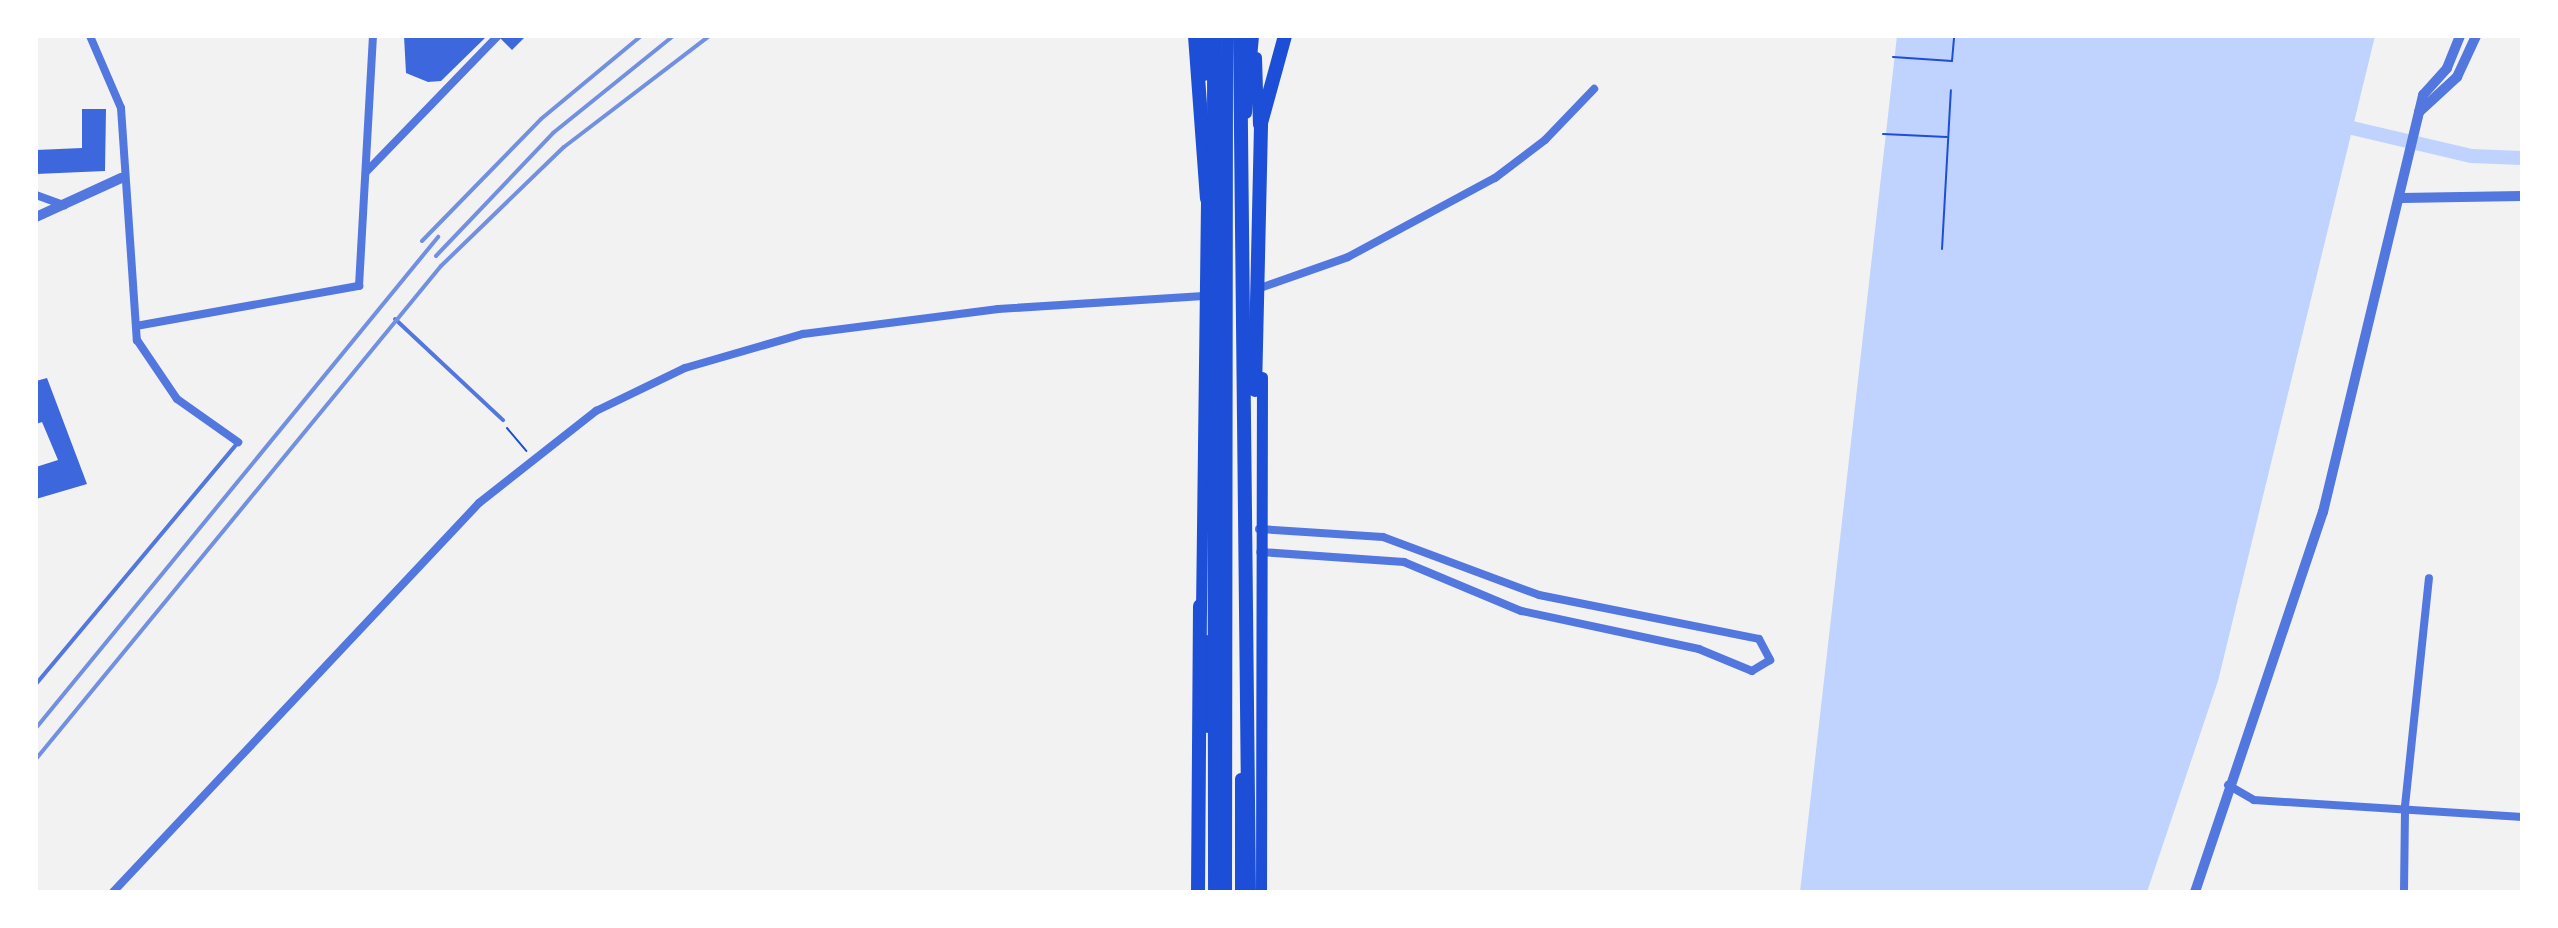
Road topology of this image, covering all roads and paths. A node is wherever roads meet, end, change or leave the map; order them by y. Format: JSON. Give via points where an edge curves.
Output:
{"nodes":[{"id":1,"x":90,"y":36,"type":"edge"},
{"id":2,"x":373,"y":36,"type":"edge"},
{"id":3,"x":498,"y":36,"type":"edge"},
{"id":4,"x":1195,"y":36,"type":"edge"},
{"id":5,"x":1203,"y":36,"type":"edge"},
{"id":6,"x":1214,"y":36,"type":"edge"},
{"id":7,"x":1227,"y":36,"type":"edge"},
{"id":8,"x":1240,"y":36,"type":"edge"},
{"id":9,"x":1254,"y":36,"type":"edge"},
{"id":10,"x":1285,"y":36,"type":"edge"},
{"id":11,"x":1954,"y":36,"type":"edge"},
{"id":12,"x":2460,"y":36,"type":"edge"},
{"id":13,"x":2476,"y":36,"type":"edge"},
{"id":14,"x":1893,"y":57,"type":"dead end"},
{"id":15,"x":1594,"y":89,"type":"dead end"},
{"id":16,"x":1951,"y":90,"type":"dead end"},
{"id":17,"x":2418,"y":113,"type":"junction"},
{"id":18,"x":1883,"y":134,"type":"dead end"},
{"id":19,"x":1948,"y":137,"type":"junction"},
{"id":20,"x":366,"y":172,"type":"junction"},
{"id":21,"x":121,"y":178,"type":"junction"},
{"id":22,"x":1228,"y":190,"type":"junction"},
{"id":23,"x":36,"y":195,"type":"edge"},
{"id":24,"x":2522,"y":196,"type":"edge"},
{"id":25,"x":2401,"y":198,"type":"junction"},
{"id":26,"x":64,"y":205,"type":"junction"},
{"id":27,"x":36,"y":217,"type":"edge"},
{"id":28,"x":1206,"y":229,"type":"junction"},
{"id":29,"x":1942,"y":249,"type":"dead end"},
{"id":30,"x":1228,"y":257,"type":"junction"},
{"id":31,"x":1215,"y":268,"type":"junction"},
{"id":32,"x":1263,"y":287,"type":"junction"},
{"id":33,"x":1204,"y":296,"type":"junction"},
{"id":34,"x":395,"y":319,"type":"dead end"},
{"id":35,"x":136,"y":326,"type":"junction"},
{"id":36,"x":503,"y":420,"type":"joint"},
{"id":37,"x":238,"y":442,"type":"joint"},
{"id":38,"x":531,"y":457,"type":"junction"},
{"id":39,"x":1254,"y":526,"type":"junction"},
{"id":40,"x":1259,"y":552,"type":"junction"},
{"id":41,"x":2429,"y":578,"type":"dead end"},
{"id":42,"x":1200,"y":606,"type":"junction"},
{"id":43,"x":1226,"y":644,"type":"junction"},
{"id":44,"x":36,"y":684,"type":"edge"},
{"id":45,"x":2228,"y":785,"type":"junction"},
{"id":46,"x":2405,"y":806,"type":"junction"},
{"id":47,"x":2522,"y":817,"type":"edge"},
{"id":48,"x":113,"y":892,"type":"edge"},
{"id":49,"x":1198,"y":892,"type":"edge"},
{"id":50,"x":1220,"y":892,"type":"edge"},
{"id":51,"x":1241,"y":892,"type":"edge"},
{"id":52,"x":1249,"y":892,"type":"edge"},
{"id":53,"x":1261,"y":892,"type":"edge"},
{"id":54,"x":2195,"y":892,"type":"edge"},
{"id":55,"x":2404,"y":892,"type":"edge"}],
"edges":[{"from":1,"to":21,"type":"street","via":[[118,94]]},
{"from":2,"to":20,"type":"street"},
{"from":3,"to":20,"type":"street"},
{"from":4,"to":31,"type":"highway"},
{"from":5,"to":28,"type":"main road"},
{"from":6,"to":31,"type":"highway"},
{"from":7,"to":22,"type":"main road"},
{"from":8,"to":39,"type":"highway"},
{"from":9,"to":32,"type":"main road"},
{"from":9,"to":51,"type":"main road","via":[[1245,143]]},
{"from":10,"to":39,"type":"highway","via":[[1259,148]]},
{"from":11,"to":14,"type":"path","via":[[1952,61]]},
{"from":12,"to":17,"type":"street"},
{"from":13,"to":17,"type":"street","via":[[2457,77]]},
{"from":15,"to":32,"type":"street","via":[[1545,140],[1483,185],[1348,257]]},
{"from":16,"to":19,"type":"path"},
{"from":17,"to":25,"type":"street"},
{"from":18,"to":19,"type":"path"},
{"from":19,"to":29,"type":"path"},
{"from":20,"to":35,"type":"street","via":[[359,286]]},
{"from":21,"to":26,"type":"street"},
{"from":21,"to":35,"type":"street"},
{"from":22,"to":28,"type":"main road"},
{"from":22,"to":30,"type":"main road"},
{"from":23,"to":26,"type":"street"},
{"from":24,"to":25,"type":"street"},
{"from":25,"to":45,"type":"street","via":[[2323,512]]},
{"from":26,"to":27,"type":"street"},
{"from":28,"to":33,"type":"main road"},
{"from":30,"to":33,"type":"main road"},
{"from":30,"to":43,"type":"main road"},
{"from":31,"to":50,"type":"highway"},
{"from":32,"to":39,"type":"main road"},
{"from":33,"to":38,"type":"street","via":[[998,309],[764,343],[654,381]]},
{"from":33,"to":42,"type":"main road"},
{"from":34,"to":36,"type":"lane"},
{"from":35,"to":37,"type":"street","via":[[137,340],[177,399]]},
{"from":36,"to":38,"type":"path"},
{"from":37,"to":44,"type":"lane"},
{"from":38,"to":48,"type":"street","via":[[317,669]]},
{"from":39,"to":40,"type":"main road"},
{"from":39,"to":40,"type":"street","via":[[1383,537],[1539,595],[1759,639],[1770,660],[1752,671],[1699,649],[1521,611],[1404,562]]},
{"from":39,"to":52,"type":"highway"},
{"from":40,"to":53,"type":"main road"},
{"from":41,"to":46,"type":"street"},
{"from":42,"to":43,"type":"main road"},
{"from":42,"to":49,"type":"highway"},
{"from":42,"to":50,"type":"main road"},
{"from":43,"to":50,"type":"main road"},
{"from":45,"to":46,"type":"street","via":[[2254,800]]},
{"from":45,"to":54,"type":"street"},
{"from":46,"to":47,"type":"street"},
{"from":46,"to":55,"type":"street"}]}
